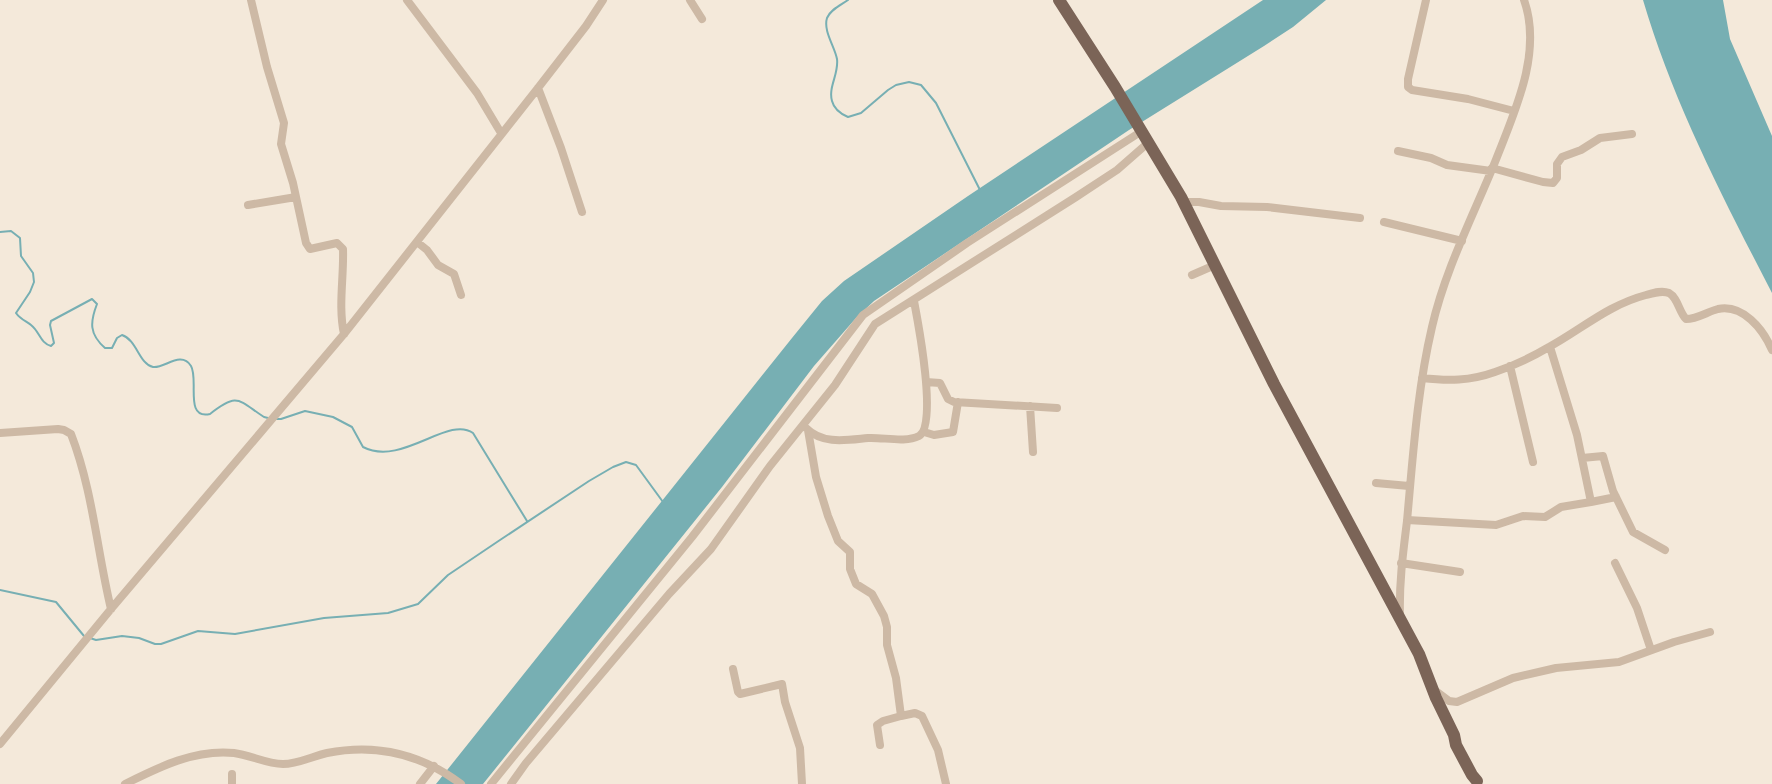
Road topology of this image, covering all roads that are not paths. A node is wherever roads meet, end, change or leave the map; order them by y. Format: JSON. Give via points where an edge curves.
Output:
{"nodes":[{"id":1,"x":251,"y":0,"type":"edge"},
{"id":2,"x":406,"y":0,"type":"edge"},
{"id":3,"x":603,"y":0,"type":"edge"},
{"id":4,"x":690,"y":0,"type":"edge"},
{"id":5,"x":1426,"y":0,"type":"edge"},
{"id":6,"x":1524,"y":0,"type":"edge"},
{"id":7,"x":1060,"y":1,"type":"edge"},
{"id":8,"x":702,"y":19,"type":"dead end"},
{"id":9,"x":538,"y":88,"type":"junction"},
{"id":10,"x":1514,"y":111,"type":"junction"},
{"id":11,"x":1140,"y":130,"type":"junction"},
{"id":12,"x":501,"y":133,"type":"junction"},
{"id":13,"x":1632,"y":134,"type":"dead end"},
{"id":14,"x":1149,"y":142,"type":"junction"},
{"id":15,"x":1398,"y":151,"type":"dead end"},
{"id":16,"x":1492,"y":170,"type":"junction"},
{"id":17,"x":296,"y":197,"type":"junction"},
{"id":18,"x":1184,"y":202,"type":"junction"},
{"id":19,"x":248,"y":205,"type":"dead end"},
{"id":20,"x":582,"y":212,"type":"dead end"},
{"id":21,"x":1360,"y":218,"type":"dead end"},
{"id":22,"x":1384,"y":222,"type":"dead end"},
{"id":23,"x":1462,"y":241,"type":"junction"},
{"id":24,"x":417,"y":242,"type":"junction"},
{"id":25,"x":1215,"y":265,"type":"junction"},
{"id":26,"x":1192,"y":275,"type":"dead end"},
{"id":27,"x":461,"y":295,"type":"dead end"},
{"id":28,"x":914,"y":301,"type":"junction"},
{"id":29,"x":344,"y":334,"type":"junction"},
{"id":30,"x":1550,"y":347,"type":"junction"},
{"id":31,"x":1772,"y":350,"type":"edge"},
{"id":32,"x":1510,"y":366,"type":"junction"},
{"id":33,"x":1422,"y":378,"type":"junction"},
{"id":34,"x":926,"y":382,"type":"junction"},
{"id":35,"x":958,"y":402,"type":"junction"},
{"id":36,"x":1030,"y":406,"type":"junction"},
{"id":37,"x":1057,"y":408,"type":"dead end"},
{"id":38,"x":806,"y":427,"type":"junction"},
{"id":39,"x":924,"y":432,"type":"junction"},
{"id":40,"x":0,"y":433,"type":"edge"},
{"id":41,"x":1033,"y":452,"type":"dead end"},
{"id":42,"x":1582,"y":458,"type":"junction"},
{"id":43,"x":1533,"y":462,"type":"dead end"},
{"id":44,"x":1376,"y":483,"type":"dead end"},
{"id":45,"x":1409,"y":486,"type":"junction"},
{"id":46,"x":1616,"y":497,"type":"junction"},
{"id":47,"x":1591,"y":502,"type":"junction"},
{"id":48,"x":1407,"y":520,"type":"junction"},
{"id":49,"x":1665,"y":550,"type":"dead end"},
{"id":50,"x":1615,"y":563,"type":"dead end"},
{"id":51,"x":1401,"y":564,"type":"junction"},
{"id":52,"x":1460,"y":572,"type":"dead end"},
{"id":53,"x":111,"y":609,"type":"junction"},
{"id":54,"x":1400,"y":617,"type":"junction"},
{"id":55,"x":1710,"y":632,"type":"dead end"},
{"id":56,"x":1651,"y":650,"type":"junction"},
{"id":57,"x":733,"y":669,"type":"dead end"},
{"id":58,"x":1431,"y":687,"type":"junction"},
{"id":59,"x":901,"y":716,"type":"junction"},
{"id":60,"x":0,"y":744,"type":"edge"},
{"id":61,"x":880,"y":745,"type":"dead end"},
{"id":62,"x":434,"y":766,"type":"junction"},
{"id":63,"x":232,"y":774,"type":"dead end"},
{"id":64,"x":1476,"y":778,"type":"edge"},
{"id":65,"x":125,"y":784,"type":"edge"},
{"id":66,"x":232,"y":784,"type":"edge"},
{"id":67,"x":420,"y":784,"type":"edge"},
{"id":68,"x":461,"y":784,"type":"edge"},
{"id":69,"x":492,"y":784,"type":"edge"},
{"id":70,"x":511,"y":784,"type":"edge"},
{"id":71,"x":802,"y":784,"type":"edge"},
{"id":72,"x":946,"y":784,"type":"edge"}],
"edges":[{"from":1,"to":17,"type":"street","via":[[284,123],[281,144]]},
{"from":2,"to":12,"type":"street","via":[[477,93]]},
{"from":3,"to":9,"type":"street"},
{"from":4,"to":8,"type":"street"},
{"from":5,"to":10,"type":"street","via":[[1408,87]]},
{"from":6,"to":10,"type":"street","via":[[1530,27],[1529,51]]},
{"from":7,"to":11,"type":"main road"},
{"from":9,"to":12,"type":"street"},
{"from":9,"to":20,"type":"street"},
{"from":10,"to":16,"type":"street"},
{"from":11,"to":14,"type":"main road"},
{"from":11,"to":69,"type":"street","via":[[863,315],[685,545]]},
{"from":12,"to":24,"type":"street"},
{"from":13,"to":16,"type":"street","via":[[1600,138],[1562,157],[1553,183]]},
{"from":14,"to":18,"type":"main road"},
{"from":14,"to":28,"type":"street","via":[[1117,170]]},
{"from":15,"to":16,"type":"street","via":[[1447,165]]},
{"from":16,"to":23,"type":"street"},
{"from":17,"to":19,"type":"street"},
{"from":17,"to":29,"type":"street","via":[[308,247],[337,243],[343,249]]},
{"from":18,"to":21,"type":"street"},
{"from":18,"to":25,"type":"main road"},
{"from":22,"to":23,"type":"street"},
{"from":23,"to":33,"type":"street","via":[[1436,310]]},
{"from":24,"to":27,"type":"street","via":[[438,265],[454,274]]},
{"from":24,"to":29,"type":"street"},
{"from":25,"to":26,"type":"street"},
{"from":25,"to":54,"type":"main road"},
{"from":28,"to":34,"type":"street"},
{"from":28,"to":38,"type":"street","via":[[875,324]]},
{"from":29,"to":53,"type":"street"},
{"from":30,"to":31,"type":"street","via":[[1616,305],[1667,292],[1686,319],[1721,309],[1744,313]]},
{"from":30,"to":32,"type":"street"},
{"from":30,"to":42,"type":"street"},
{"from":32,"to":33,"type":"street","via":[[1469,380]]},
{"from":32,"to":43,"type":"street"},
{"from":33,"to":45,"type":"street"},
{"from":34,"to":35,"type":"street","via":[[940,383],[948,399]]},
{"from":34,"to":39,"type":"street"},
{"from":35,"to":36,"type":"street"},
{"from":35,"to":39,"type":"street","via":[[953,432]]},
{"from":36,"to":37,"type":"street"},
{"from":36,"to":41,"type":"street"},
{"from":38,"to":39,"type":"street","via":[[838,441],[914,438]]},
{"from":38,"to":59,"type":"street","via":[[819,485],[838,540],[850,552],[856,584],[872,594],[884,616]]},
{"from":38,"to":70,"type":"street","via":[[770,466],[711,549]]},
{"from":40,"to":53,"type":"street","via":[[58,429],[71,434],[92,505]]},
{"from":42,"to":46,"type":"street","via":[[1603,456]]},
{"from":42,"to":47,"type":"street"},
{"from":44,"to":45,"type":"street"},
{"from":45,"to":48,"type":"street"},
{"from":46,"to":47,"type":"street"},
{"from":46,"to":49,"type":"street","via":[[1636,535]]},
{"from":47,"to":48,"type":"street","via":[[1561,507],[1545,517],[1523,516],[1496,525]]},
{"from":48,"to":51,"type":"street"},
{"from":50,"to":56,"type":"street","via":[[1637,608]]},
{"from":51,"to":52,"type":"street"},
{"from":51,"to":54,"type":"street"},
{"from":53,"to":60,"type":"street"},
{"from":54,"to":58,"type":"main road"},
{"from":55,"to":56,"type":"street"},
{"from":56,"to":58,"type":"street","via":[[1608,664],[1556,668],[1514,678],[1457,702],[1449,702]]},
{"from":57,"to":71,"type":"street","via":[[740,694],[783,685],[800,748]]},
{"from":58,"to":64,"type":"main road"},
{"from":59,"to":61,"type":"street","via":[[877,725]]},
{"from":59,"to":72,"type":"street","via":[[922,716],[938,750]]},
{"from":62,"to":65,"type":"street","via":[[408,754],[372,750],[333,752],[286,764],[222,752],[182,758]]},
{"from":62,"to":67,"type":"street"},
{"from":62,"to":68,"type":"street"},
{"from":63,"to":66,"type":"street"}]}
